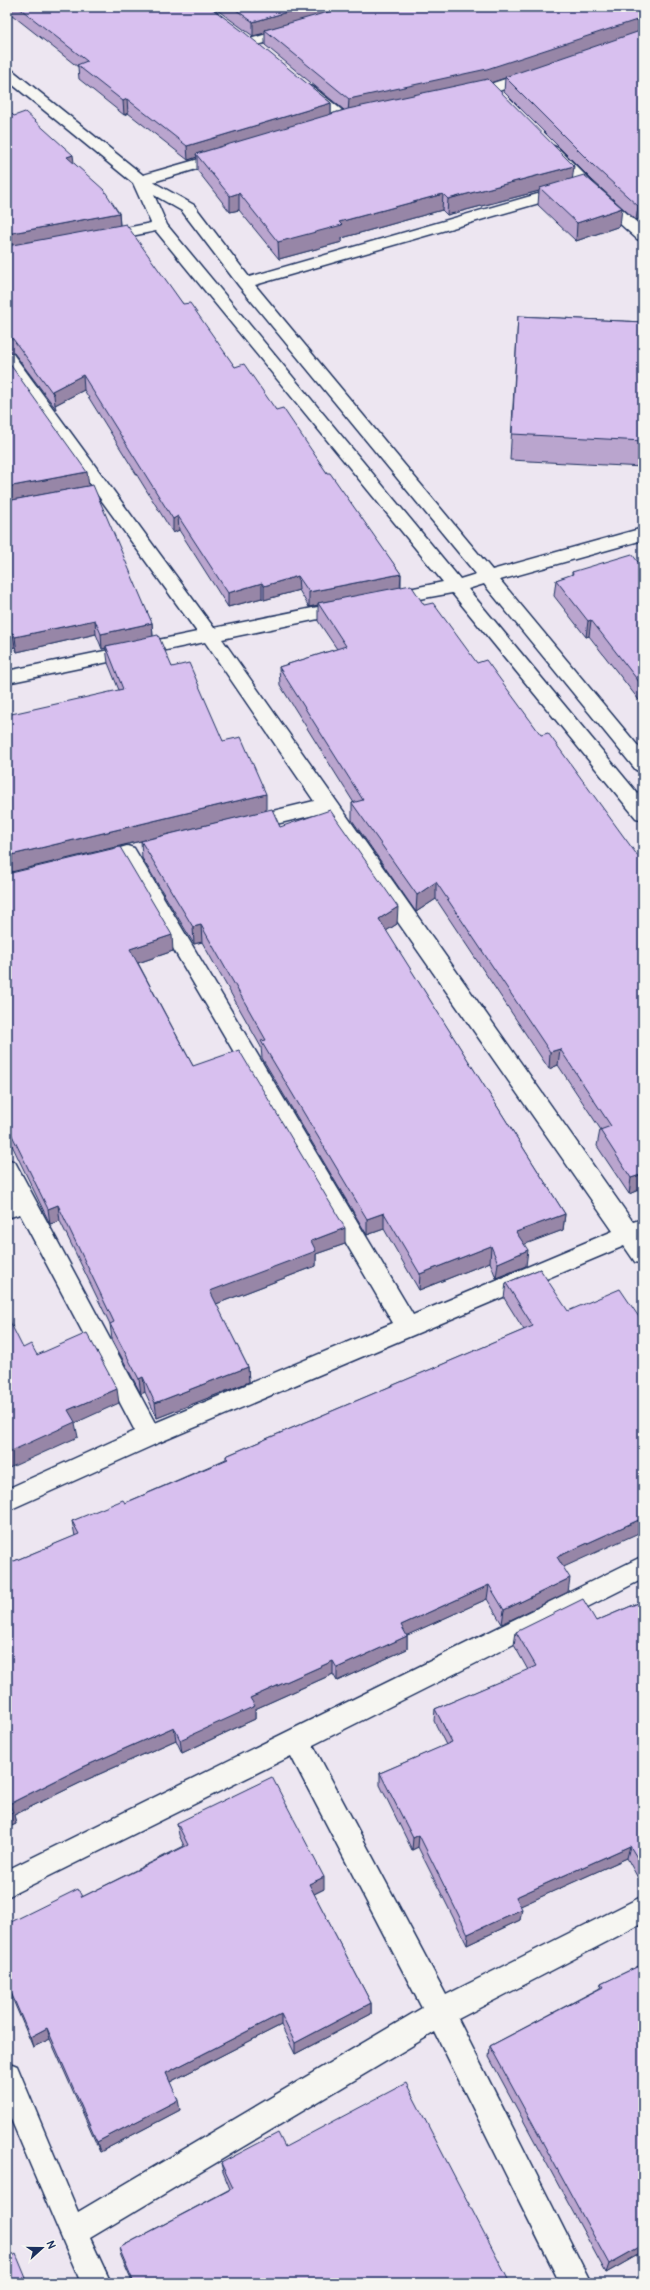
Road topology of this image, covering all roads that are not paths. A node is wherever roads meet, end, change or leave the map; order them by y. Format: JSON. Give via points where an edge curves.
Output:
{"nodes":[{"id":1,"x":304,"y":27,"type":"edge"},
{"id":2,"x":238,"y":34,"type":"edge"},
{"id":3,"x":251,"y":43,"type":"junction"},
{"id":4,"x":262,"y":52,"type":"edge"},
{"id":5,"x":550,"y":68,"type":"edge"},
{"id":6,"x":7,"y":73,"type":"edge"},
{"id":7,"x":298,"y":82,"type":"edge"},
{"id":8,"x":491,"y":89,"type":"junction"},
{"id":9,"x":453,"y":97,"type":"edge"},
{"id":10,"x":502,"y":100,"type":"edge"},
{"id":11,"x":376,"y":114,"type":"edge"},
{"id":12,"x":345,"y":120,"type":"junction"},
{"id":13,"x":330,"y":125,"type":"edge"},
{"id":14,"x":542,"y":140,"type":"edge"},
{"id":15,"x":239,"y":152,"type":"edge"},
{"id":16,"x":140,"y":181,"type":"junction"},
{"id":17,"x":586,"y":185,"type":"junction"},
{"id":18,"x":160,"y":226,"type":"junction"},
{"id":19,"x":643,"y":236,"type":"edge"},
{"id":20,"x":84,"y":240,"type":"edge"},
{"id":21,"x":245,"y":283,"type":"junction"},
{"id":22,"x":11,"y":368,"type":"edge"},
{"id":23,"x":643,"y":534,"type":"edge"},
{"id":24,"x":487,"y":576,"type":"junction"},
{"id":25,"x":456,"y":586,"type":"junction"},
{"id":26,"x":209,"y":634,"type":"junction"},
{"id":27,"x":7,"y":677,"type":"edge"},
{"id":28,"x":643,"y":765,"type":"edge"},
{"id":29,"x":327,"y":805,"type":"junction"},
{"id":30,"x":643,"y":813,"type":"edge"},
{"id":31,"x":227,"y":829,"type":"edge"},
{"id":32,"x":150,"y":848,"type":"edge"},
{"id":33,"x":7,"y":1168,"type":"edge"},
{"id":34,"x":16,"y":1205,"type":"edge"},
{"id":35,"x":636,"y":1231,"type":"edge"},
{"id":36,"x":643,"y":1255,"type":"edge"},
{"id":37,"x":408,"y":1327,"type":"junction"},
{"id":38,"x":150,"y":1436,"type":"junction"},
{"id":39,"x":7,"y":1500,"type":"edge"},
{"id":40,"x":643,"y":1566,"type":"edge"},
{"id":41,"x":296,"y":1741,"type":"junction"},
{"id":42,"x":7,"y":1884,"type":"edge"},
{"id":43,"x":643,"y":1909,"type":"edge"},
{"id":44,"x":440,"y":2013,"type":"junction"},
{"id":45,"x":7,"y":2076,"type":"edge"},
{"id":46,"x":72,"y":2232,"type":"junction"},
{"id":47,"x":96,"y":2283,"type":"edge"},
{"id":48,"x":576,"y":2283,"type":"edge"}],
"edges":[{"from":1,"to":3,"type":"street"},
{"from":2,"to":3,"type":"street"},
{"from":3,"to":4,"type":"street"},
{"from":5,"to":8,"type":"street"},
{"from":6,"to":16,"type":"street"},
{"from":7,"to":12,"type":"street"},
{"from":8,"to":9,"type":"street"},
{"from":8,"to":10,"type":"street"},
{"from":11,"to":12,"type":"street"},
{"from":12,"to":13,"type":"street"},
{"from":14,"to":17,"type":"street"},
{"from":15,"to":16,"type":"street"},
{"from":16,"to":18,"type":"street"},
{"from":16,"to":21,"type":"street","via":[[188,208]]},
{"from":17,"to":19,"type":"street"},
{"from":17,"to":21,"type":"street"},
{"from":18,"to":20,"type":"street"},
{"from":18,"to":25,"type":"street"},
{"from":21,"to":24,"type":"street"},
{"from":22,"to":26,"type":"street","via":[[95,492]]},
{"from":23,"to":24,"type":"street"},
{"from":24,"to":25,"type":"street"},
{"from":24,"to":28,"type":"street"},
{"from":25,"to":26,"type":"street"},
{"from":25,"to":30,"type":"street"},
{"from":26,"to":27,"type":"street"},
{"from":26,"to":29,"type":"street"},
{"from":29,"to":31,"type":"street"},
{"from":29,"to":35,"type":"street"},
{"from":32,"to":37,"type":"street","via":[[119,855]]},
{"from":33,"to":34,"type":"street"},
{"from":34,"to":38,"type":"street"},
{"from":35,"to":36,"type":"street"},
{"from":35,"to":37,"type":"street"},
{"from":37,"to":38,"type":"street"},
{"from":38,"to":39,"type":"street"},
{"from":40,"to":41,"type":"street"},
{"from":41,"to":42,"type":"street"},
{"from":41,"to":44,"type":"street"},
{"from":43,"to":44,"type":"street"},
{"from":44,"to":46,"type":"street"},
{"from":44,"to":48,"type":"street"},
{"from":45,"to":46,"type":"street"},
{"from":46,"to":47,"type":"street"}]}
